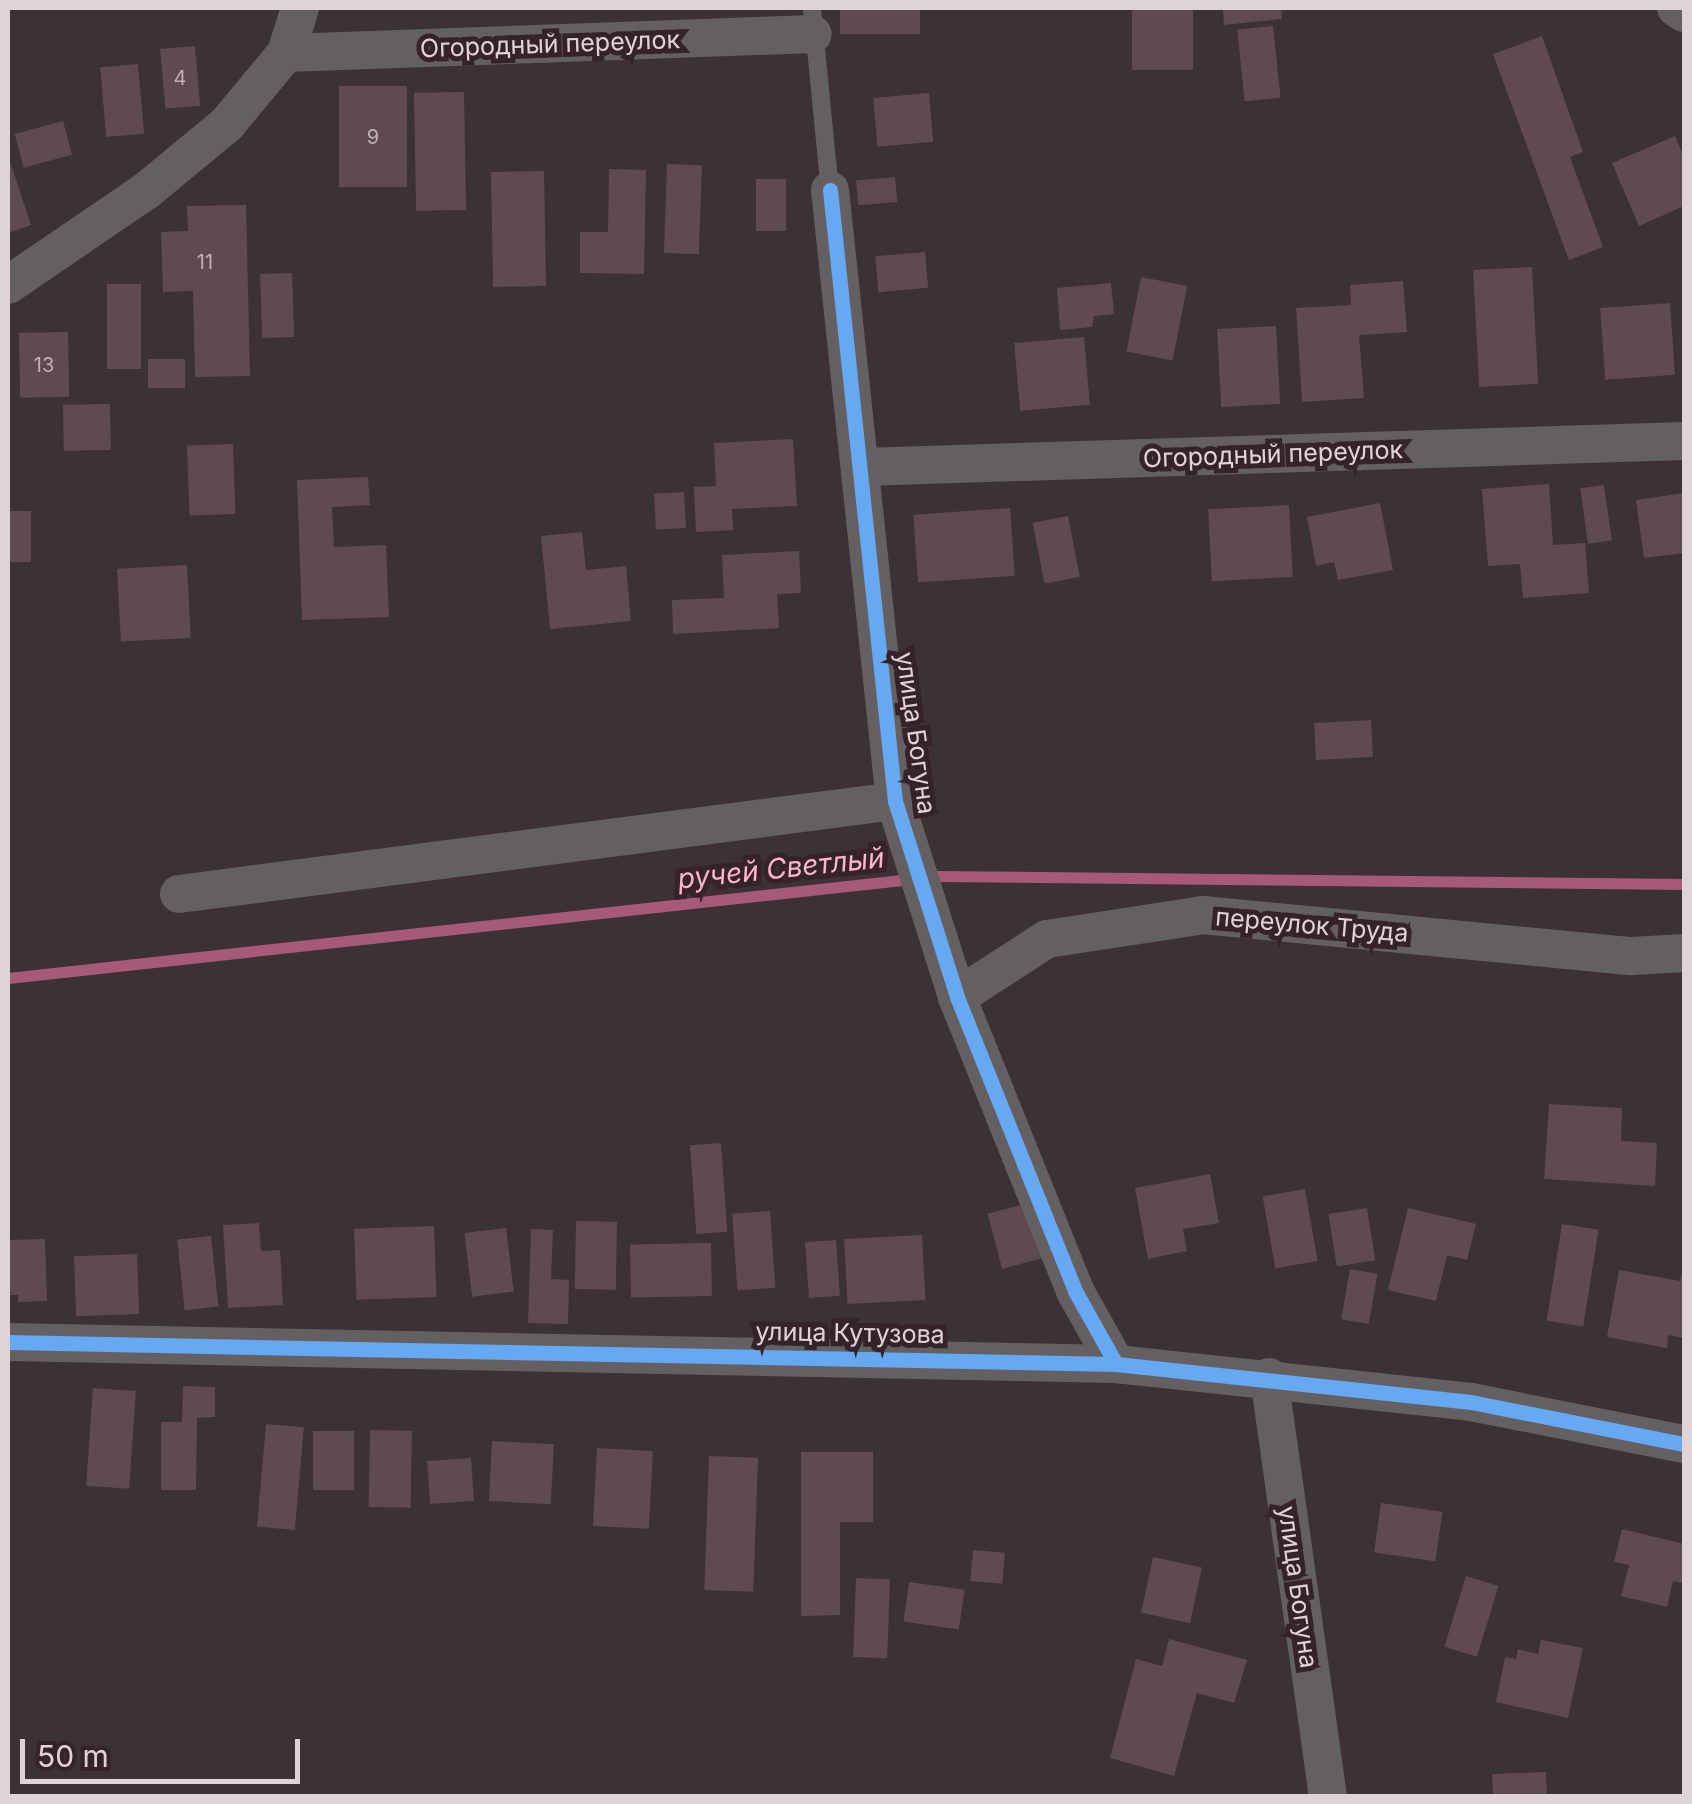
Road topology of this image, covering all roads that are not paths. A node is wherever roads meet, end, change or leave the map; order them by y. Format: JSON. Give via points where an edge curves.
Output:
{"nodes":[{"id":1,"x":300,"y":8,"type":"edge"},
{"id":2,"x":1676,"y":8,"type":"edge"},
{"id":3,"x":1684,"y":13,"type":"edge"},
{"id":4,"x":813,"y":21,"type":"edge"},
{"id":5,"x":286,"y":53,"type":"junction"},
{"id":6,"x":830,"y":190,"type":"joint"},
{"id":7,"x":8,"y":286,"type":"edge"},
{"id":8,"x":1684,"y":441,"type":"edge"},
{"id":9,"x":862,"y":467,"type":"junction"},
{"id":10,"x":895,"y":801,"type":"junction"},
{"id":11,"x":179,"y":894,"type":"dead end"},
{"id":12,"x":1684,"y":953,"type":"edge"},
{"id":13,"x":958,"y":997,"type":"junction"},
{"id":14,"x":8,"y":1342,"type":"edge"},
{"id":15,"x":1116,"y":1364,"type":"junction"},
{"id":16,"x":1269,"y":1377,"type":"junction"},
{"id":17,"x":1684,"y":1444,"type":"edge"},
{"id":18,"x":1328,"y":1796,"type":"edge"}],
"edges":[{"from":1,"to":5,"type":"street"},
{"from":2,"to":3,"type":"street"},
{"from":4,"to":5,"type":"street","name":"Огородный переулок"},
{"from":4,"to":6,"type":"lane","name":"улица Богуна"},
{"from":5,"to":7,"type":"street","via":[[213,135]]},
{"from":6,"to":9,"type":"street","name":"улица Богуна"},
{"from":8,"to":9,"type":"street","name":"Огородный переулок"},
{"from":9,"to":10,"type":"street","name":"улица Богуна"},
{"from":10,"to":11,"type":"street","name":"улица Богуна"},
{"from":10,"to":13,"type":"street","name":"улица Богуна"},
{"from":12,"to":13,"type":"street","name":"переулок Труда","via":[[1631,956],[1203,915],[1046,939]]},
{"from":13,"to":15,"type":"street","name":"улица Богуна","via":[[1075,1291]]},
{"from":14,"to":15,"type":"street","name":"улица Кутузова"},
{"from":15,"to":16,"type":"street","name":"улица Кутузова"},
{"from":16,"to":17,"type":"street","name":"улица Кутузова","via":[[1471,1402]]},
{"from":16,"to":18,"type":"street","name":"улица Богуна"}]}
